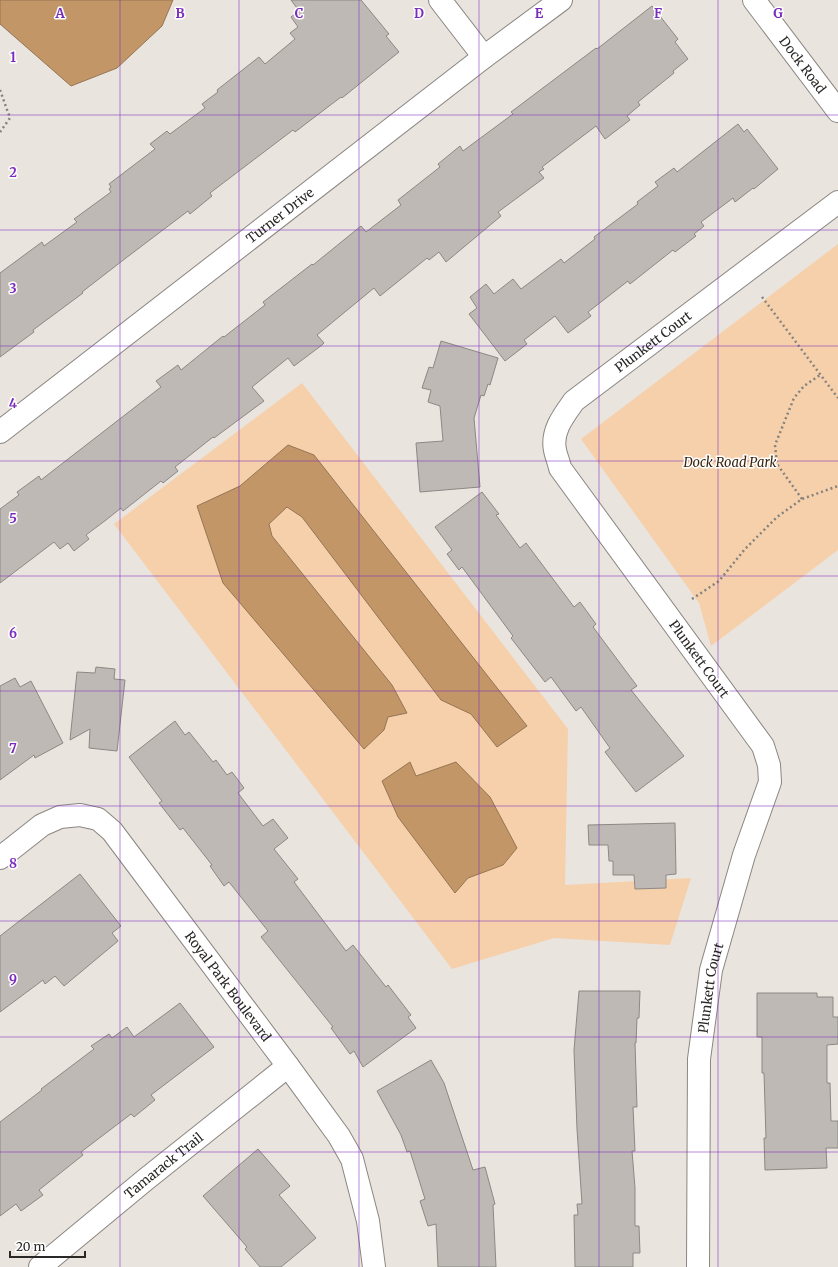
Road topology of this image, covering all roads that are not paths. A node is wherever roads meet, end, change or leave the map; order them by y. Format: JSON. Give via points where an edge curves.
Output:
{"nodes":[{"id":1,"x":440,"y":0,"type":"edge"},
{"id":2,"x":561,"y":0,"type":"edge"},
{"id":3,"x":754,"y":0,"type":"edge"},
{"id":4,"x":484,"y":58,"type":"junction"},
{"id":5,"x":838,"y":111,"type":"edge"},
{"id":6,"x":838,"y":202,"type":"edge"},
{"id":7,"x":0,"y":432,"type":"edge"},
{"id":8,"x":0,"y":858,"type":"edge"},
{"id":9,"x":288,"y":1066,"type":"junction"},
{"id":10,"x":40,"y":1267,"type":"edge"},
{"id":11,"x":374,"y":1267,"type":"edge"},
{"id":12,"x":698,"y":1267,"type":"edge"}],
"edges":[{"from":1,"to":4,"type":"street"},
{"from":2,"to":4,"type":"street","name":"Turner Drive"},
{"from":3,"to":5,"type":"street","name":"Dock Road"},
{"from":4,"to":7,"type":"street","name":"Turner Drive"},
{"from":6,"to":12,"type":"street","name":"Plunkett Court","via":[[574,401],[561,418],[555,435],[554,448],[560,468],[763,746],[769,765],[770,782],[744,855],[711,970],[699,1059]]},
{"from":8,"to":9,"type":"street","name":"Royal Park Boulevard","via":[[42,826],[60,817],[80,815],[98,820],[112,831]]},
{"from":9,"to":10,"type":"street","name":"Tamarack Trail"},
{"from":9,"to":11,"type":"street","name":"Royal Park Boulevard","via":[[339,1136],[352,1159],[368,1221]]}]}
